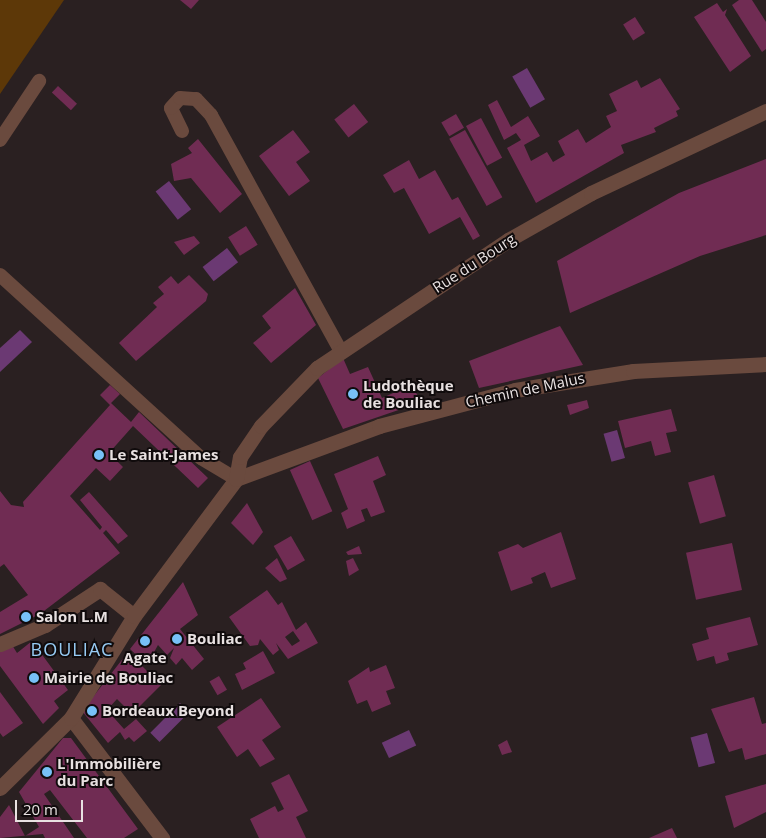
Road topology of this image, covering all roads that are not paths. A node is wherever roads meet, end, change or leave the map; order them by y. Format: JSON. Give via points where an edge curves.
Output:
{"nodes":[{"id":1,"x":39,"y":81,"type":"dead end"},
{"id":2,"x":766,"y":111,"type":"edge"},
{"id":3,"x":182,"y":131,"type":"dead end"},
{"id":4,"x":0,"y":140,"type":"edge"},
{"id":5,"x":0,"y":275,"type":"edge"},
{"id":6,"x":340,"y":350,"type":"junction"},
{"id":7,"x":766,"y":364,"type":"edge"},
{"id":8,"x":236,"y":479,"type":"junction"},
{"id":9,"x":134,"y":616,"type":"junction"},
{"id":10,"x":0,"y":644,"type":"edge"},
{"id":11,"x":71,"y":718,"type":"junction"},
{"id":12,"x":0,"y":788,"type":"edge"},
{"id":13,"x":162,"y":838,"type":"edge"}],
"edges":[{"from":1,"to":4,"type":"lane"},
{"from":2,"to":6,"type":"street","name":"Rue du Bourg","via":[[591,193],[508,240]]},
{"from":3,"to":6,"type":"lane","via":[[171,108],[180,98],[196,99],[211,115]]},
{"from":5,"to":8,"type":"lane","via":[[201,458]]},
{"from":6,"to":8,"type":"street","name":"Rue du Bourg","via":[[261,426],[240,457]]},
{"from":7,"to":8,"type":"street","name":"Chemin de Malus","via":[[633,370],[515,390],[379,426]]},
{"from":8,"to":9,"type":"street"},
{"from":9,"to":10,"type":"street","via":[[100,588],[45,625]]},
{"from":9,"to":11,"type":"street"},
{"from":11,"to":12,"type":"street"},
{"from":11,"to":13,"type":"street"}]}
